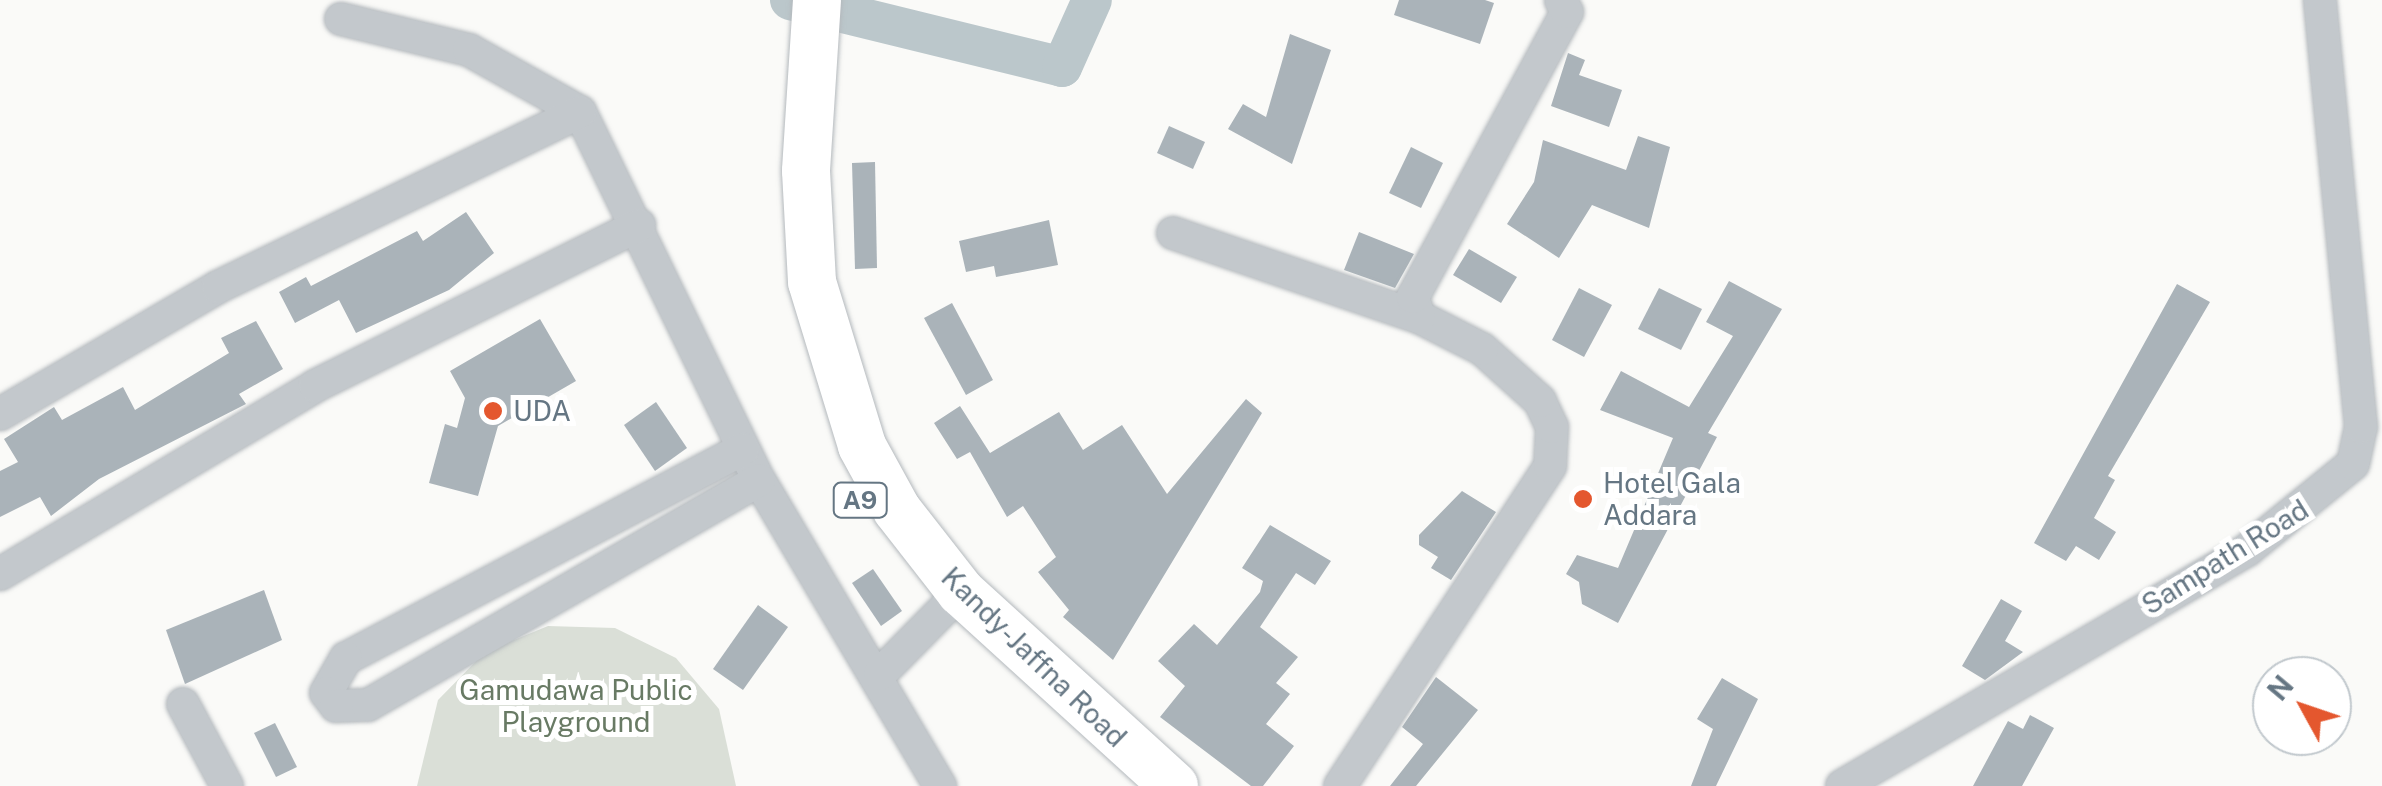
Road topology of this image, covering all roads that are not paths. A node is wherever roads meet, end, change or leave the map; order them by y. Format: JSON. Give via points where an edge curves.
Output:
{"nodes":[{"id":1,"x":791,"y":0,"type":"edge"},
{"id":2,"x":817,"y":0,"type":"edge"},
{"id":3,"x":1561,"y":0,"type":"edge"},
{"id":4,"x":2320,"y":0,"type":"edge"},
{"id":5,"x":340,"y":18,"type":"dead end"},
{"id":6,"x":580,"y":112,"type":"junction"},
{"id":7,"x":796,"y":120,"type":"junction"},
{"id":8,"x":639,"y":225,"type":"junction"},
{"id":9,"x":1172,"y":233,"type":"dead end"},
{"id":10,"x":1420,"y":318,"type":"junction"},
{"id":11,"x":0,"y":414,"type":"edge"},
{"id":12,"x":743,"y":449,"type":"junction"},
{"id":13,"x":759,"y":480,"type":"junction"},
{"id":14,"x":0,"y":574,"type":"edge"},
{"id":15,"x":951,"y":602,"type":"junction"},
{"id":16,"x":880,"y":674,"type":"junction"},
{"id":17,"x":183,"y":704,"type":"dead end"},
{"id":18,"x":228,"y":786,"type":"edge"},
{"id":19,"x":940,"y":786,"type":"edge"},
{"id":20,"x":1130,"y":786,"type":"edge"},
{"id":21,"x":1174,"y":786,"type":"edge"},
{"id":22,"x":1340,"y":786,"type":"edge"},
{"id":23,"x":1842,"y":786,"type":"edge"}],
"edges":[{"from":1,"to":7,"type":"highway","name":"Kandy-Jaffna Road","number":"A9"},
{"from":2,"to":7,"type":"highway","name":"Kandy-Jaffna Road","number":"A9"},
{"from":3,"to":10,"type":"street","via":[[1566,12],[1426,260],[1412,297]]},
{"from":4,"to":23,"type":"street","name":"Sampath Road","via":[[2361,427],[2353,464],[2247,550]]},
{"from":5,"to":6,"type":"street","via":[[432,35]]},
{"from":6,"to":8,"type":"street"},
{"from":6,"to":11,"type":"street","via":[[218,287]]},
{"from":7,"to":15,"type":"highway","name":"Kandy-Jaffna Road","number":"A9","via":[[778,241],[800,360],[874,526]]},
{"from":8,"to":12,"type":"street"},
{"from":8,"to":14,"type":"street","via":[[316,386]]},
{"from":9,"to":10,"type":"street"},
{"from":10,"to":22,"type":"street","via":[[1482,350],[1540,400],[1552,428],[1550,466]]},
{"from":12,"to":13,"type":"street"},
{"from":12,"to":13,"type":"street","via":[[346,658],[326,693],[336,706],[368,705]]},
{"from":13,"to":16,"type":"street"},
{"from":15,"to":16,"type":"street"},
{"from":15,"to":20,"type":"highway","name":"Kandy-Jaffna Road","number":"A9"},
{"from":15,"to":21,"type":"highway","name":"Kandy-Jaffna Road","number":"A9"},
{"from":16,"to":19,"type":"street"},
{"from":17,"to":18,"type":"street"}]}
